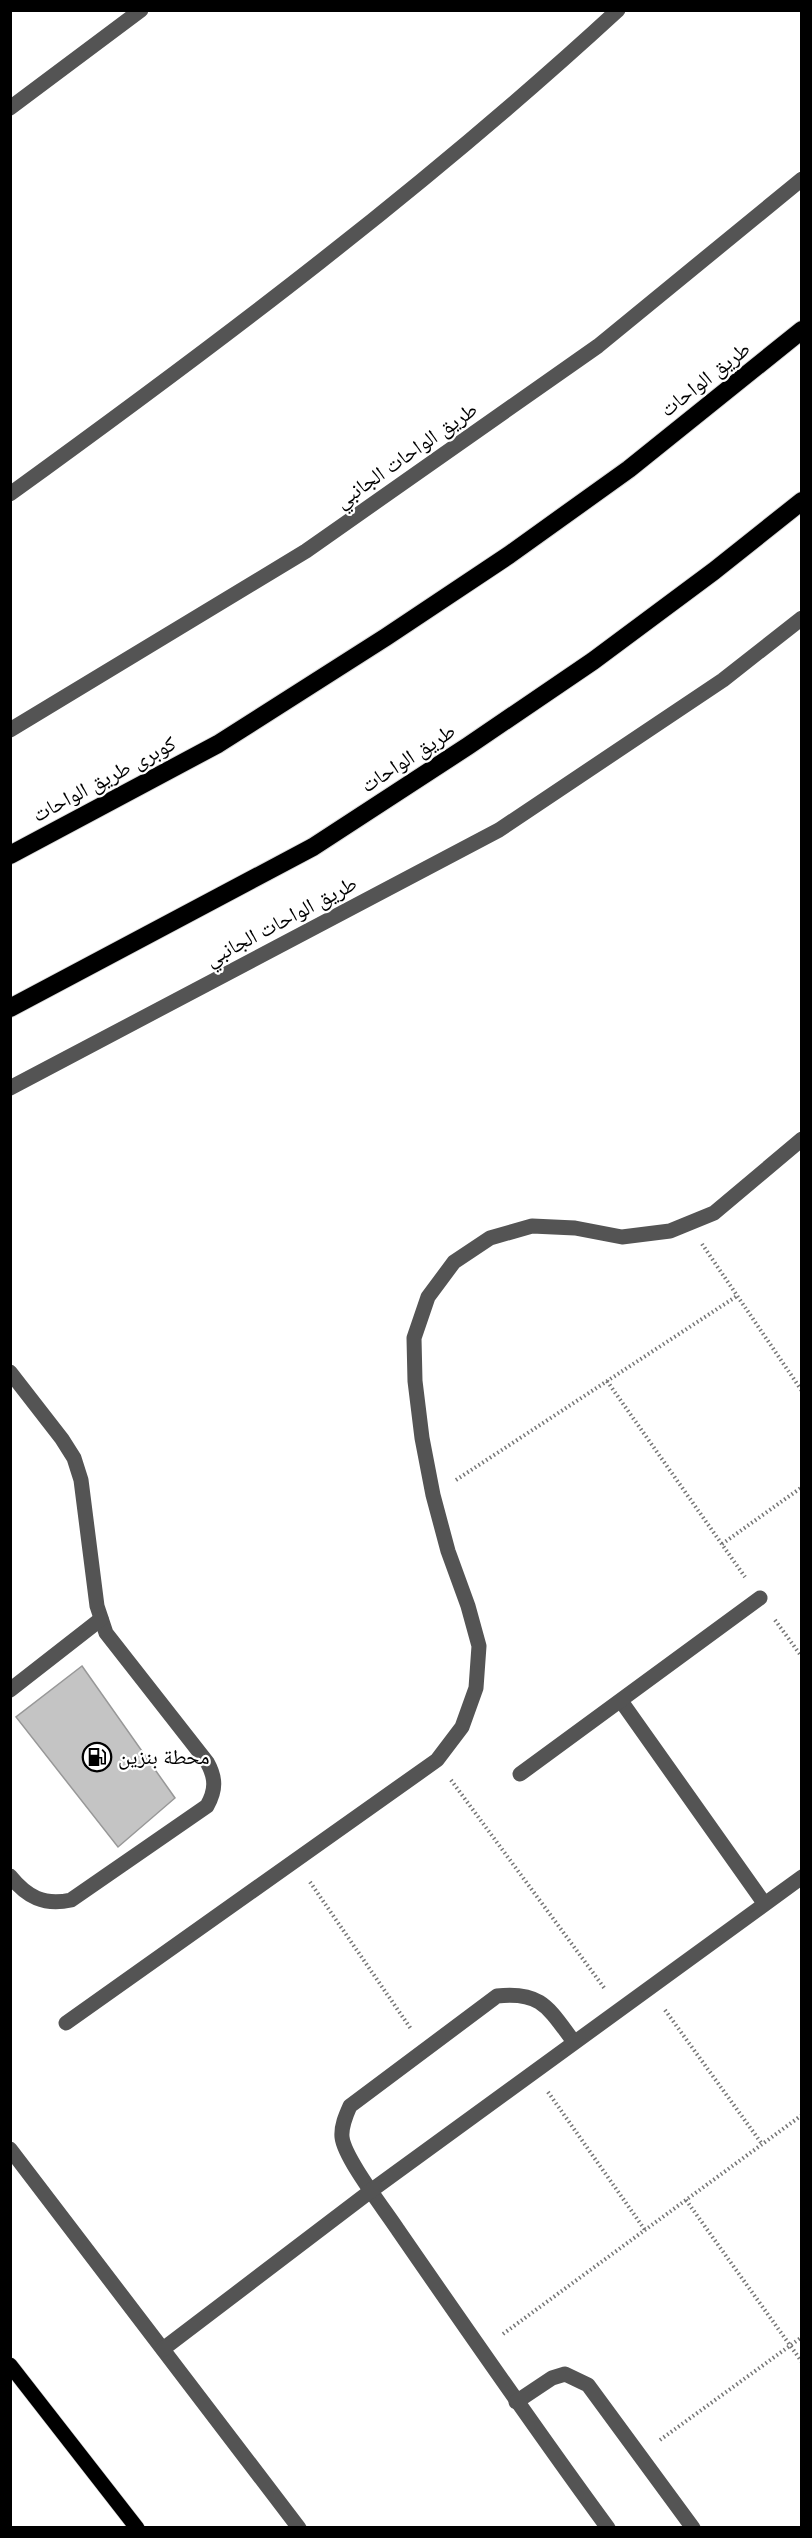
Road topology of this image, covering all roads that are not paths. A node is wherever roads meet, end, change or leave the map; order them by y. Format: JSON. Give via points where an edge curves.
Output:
{"nodes":[{"id":1,"x":141,"y":10,"type":"edge"},
{"id":2,"x":618,"y":10,"type":"edge"},
{"id":3,"x":10,"y":108,"type":"edge"},
{"id":4,"x":801,"y":179,"type":"edge"},
{"id":5,"x":801,"y":330,"type":"edge"},
{"id":6,"x":10,"y":494,"type":"edge"},
{"id":7,"x":801,"y":501,"type":"edge"},
{"id":8,"x":801,"y":618,"type":"edge"},
{"id":9,"x":10,"y":730,"type":"edge"},
{"id":10,"x":218,"y":744,"type":"joint"},
{"id":11,"x":10,"y":855,"type":"edge"},
{"id":12,"x":10,"y":1008,"type":"edge"},
{"id":13,"x":10,"y":1088,"type":"edge"},
{"id":14,"x":801,"y":1139,"type":"edge"},
{"id":15,"x":11,"y":1374,"type":"edge"},
{"id":16,"x":760,"y":1598,"type":"road end"},
{"id":17,"x":101,"y":1619,"type":"junction"},
{"id":18,"x":10,"y":1690,"type":"edge"},
{"id":19,"x":621,"y":1701,"type":"junction"},
{"id":20,"x":520,"y":1774,"type":"dead end"},
{"id":21,"x":10,"y":1876,"type":"edge"},
{"id":22,"x":799,"y":1885,"type":"edge"},
{"id":23,"x":764,"y":1903,"type":"junction"},
{"id":24,"x":66,"y":2023,"type":"dead end"},
{"id":25,"x":574,"y":2042,"type":"junction"},
{"id":26,"x":10,"y":2149,"type":"edge"},
{"id":27,"x":372,"y":2190,"type":"junction"},
{"id":28,"x":163,"y":2349,"type":"junction"},
{"id":29,"x":10,"y":2365,"type":"edge"},
{"id":30,"x":516,"y":2402,"type":"junction"},
{"id":31,"x":138,"y":2528,"type":"edge"},
{"id":32,"x":299,"y":2528,"type":"edge"},
{"id":33,"x":608,"y":2528,"type":"edge"},
{"id":34,"x":693,"y":2528,"type":"edge"}],
"edges":[{"from":1,"to":3,"type":"street"},
{"from":2,"to":6,"type":"street","via":[[436,170],[211,348]]},
{"from":4,"to":9,"type":"street","name":"طريق الواحات الجانبي","via":[[598,346],[306,551]]},
{"from":5,"to":10,"type":"highway","name":"طريق الواحات","via":[[638,462],[509,555]]},
{"from":7,"to":12,"type":"highway","name":"طريق الواحات","via":[[593,661],[313,847]]},
{"from":8,"to":13,"type":"street","name":"طريق الواحات الجانبي","via":[[723,680],[499,830]]},
{"from":10,"to":11,"type":"highway","name":"كوبرى طريق الواحات"},
{"from":14,"to":24,"type":"street","via":[[714,1213],[670,1231],[622,1237],[575,1228],[532,1226],[490,1238],[454,1262],[428,1297],[414,1338],[415,1381],[433,1495],[479,1646],[476,1688],[462,1727],[437,1760]]},
{"from":15,"to":17,"type":"street","via":[[74,1458],[81,1480]]},
{"from":16,"to":19,"type":"street"},
{"from":17,"to":18,"type":"street"},
{"from":17,"to":21,"type":"street","via":[[106,1633],[207,1762],[215,1784],[213,1796],[207,1806],[71,1900],[46,1902],[31,1897]]},
{"from":19,"to":20,"type":"street"},
{"from":19,"to":23,"type":"street"},
{"from":22,"to":23,"type":"street"},
{"from":23,"to":25,"type":"street"},
{"from":25,"to":27,"type":"street"},
{"from":25,"to":27,"type":"street","via":[[547,2006],[517,1994],[497,1996],[350,2106],[342,2137]]},
{"from":26,"to":28,"type":"street"},
{"from":27,"to":28,"type":"street"},
{"from":27,"to":30,"type":"street"},
{"from":28,"to":32,"type":"street"},
{"from":29,"to":31,"type":"main road"},
{"from":30,"to":33,"type":"street"},
{"from":30,"to":34,"type":"street","via":[[565,2374],[588,2385]]}]}
